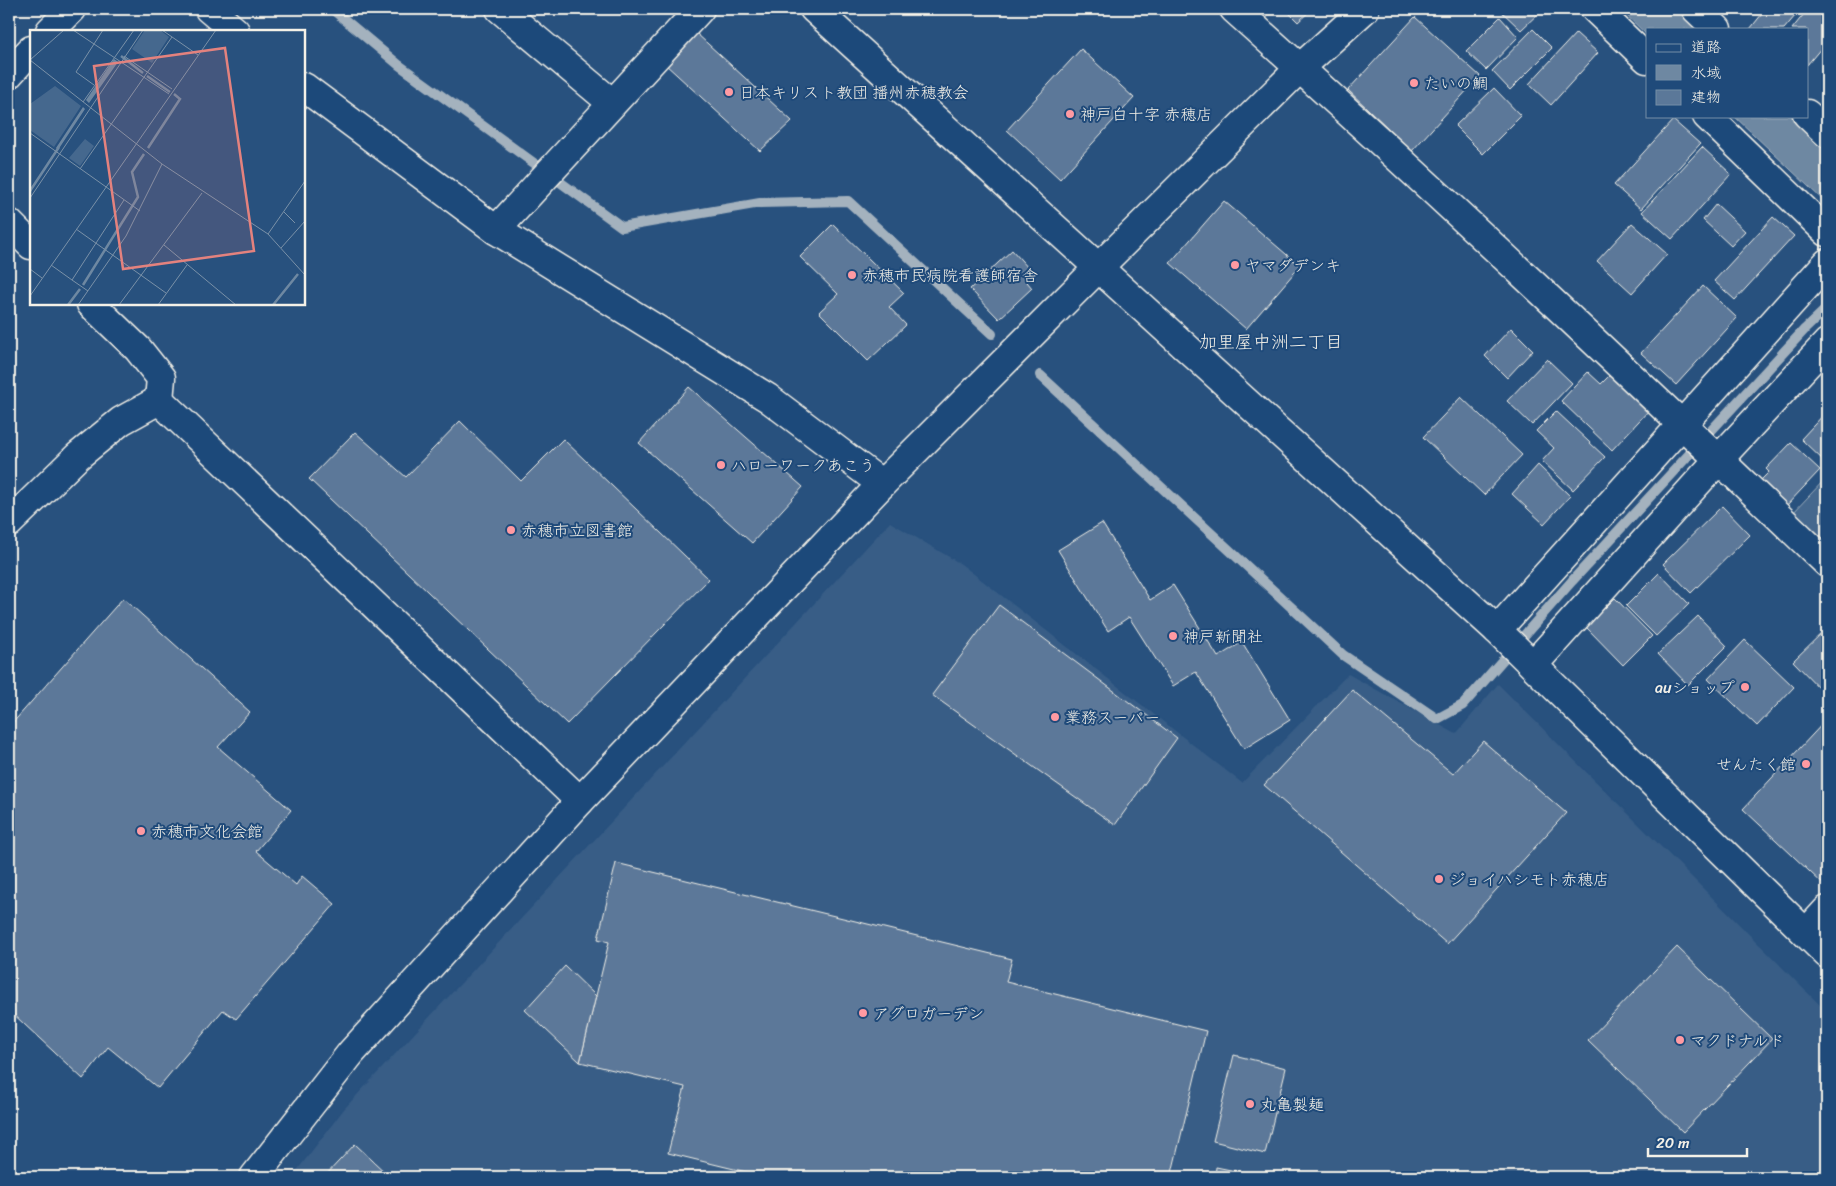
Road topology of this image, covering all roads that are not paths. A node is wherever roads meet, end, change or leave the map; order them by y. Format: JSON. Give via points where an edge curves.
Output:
{"nodes":[{"id":1,"x":72,"y":9,"type":"edge"},
{"id":2,"x":209,"y":9,"type":"edge"},
{"id":3,"x":500,"y":9,"type":"edge"},
{"id":4,"x":700,"y":9,"type":"edge"},
{"id":5,"x":814,"y":9,"type":"edge"},
{"id":6,"x":1234,"y":9,"type":"edge"},
{"id":7,"x":1365,"y":9,"type":"edge"},
{"id":8,"x":1595,"y":9,"type":"edge"},
{"id":9,"x":1696,"y":9,"type":"edge"},
{"id":10,"x":1717,"y":28,"type":"edge"},
{"id":11,"x":51,"y":30,"type":"edge"},
{"id":12,"x":234,"y":30,"type":"edge"},
{"id":13,"x":30,"y":51,"type":"edge"},
{"id":14,"x":1646,"y":58,"type":"edge"},
{"id":15,"x":1300,"y":68,"type":"junction"},
{"id":16,"x":9,"y":74,"type":"edge"},
{"id":17,"x":305,"y":88,"type":"edge"},
{"id":18,"x":612,"y":103,"type":"junction"},
{"id":19,"x":1808,"y":115,"type":"edge"},
{"id":20,"x":1709,"y":118,"type":"edge"},
{"id":21,"x":1827,"y":133,"type":"edge"},
{"id":22,"x":9,"y":223,"type":"edge"},
{"id":23,"x":496,"y":230,"type":"junction"},
{"id":24,"x":1827,"y":232,"type":"edge"},
{"id":25,"x":30,"y":244,"type":"edge"},
{"id":26,"x":1827,"y":263,"type":"edge"},
{"id":27,"x":1098,"y":268,"type":"junction"},
{"id":28,"x":92,"y":305,"type":"edge"},
{"id":29,"x":1827,"y":343,"type":"edge"},
{"id":30,"x":159,"y":400,"type":"junction"},
{"id":31,"x":1683,"y":425,"type":"junction"},
{"id":32,"x":1719,"y":459,"type":"junction"},
{"id":33,"x":882,"y":484,"type":"junction"},
{"id":34,"x":9,"y":523,"type":"edge"},
{"id":35,"x":1827,"y":563,"type":"edge"},
{"id":36,"x":1501,"y":635,"type":"junction"},
{"id":37,"x":1530,"y":663,"type":"junction"},
{"id":38,"x":580,"y":801,"type":"junction"},
{"id":39,"x":1827,"y":910,"type":"edge"},
{"id":40,"x":1806,"y":933,"type":"junction"},
{"id":41,"x":1827,"y":954,"type":"edge"},
{"id":42,"x":254,"y":1177,"type":"edge"}],
"edges":[{"from":1,"to":11,"type":"street"},
{"from":2,"to":12,"type":"street"},
{"from":3,"to":18,"type":"street"},
{"from":4,"to":18,"type":"street"},
{"from":5,"to":27,"type":"street"},
{"from":6,"to":15,"type":"street"},
{"from":7,"to":15,"type":"street"},
{"from":8,"to":14,"type":"street"},
{"from":9,"to":10,"type":"street"},
{"from":13,"to":16,"type":"street"},
{"from":15,"to":27,"type":"street"},
{"from":15,"to":31,"type":"street"},
{"from":17,"to":23,"type":"street"},
{"from":18,"to":23,"type":"street"},
{"from":19,"to":21,"type":"street"},
{"from":20,"to":24,"type":"street"},
{"from":22,"to":25,"type":"street"},
{"from":23,"to":33,"type":"street","via":[[768,398]]},
{"from":26,"to":31,"type":"street"},
{"from":27,"to":33,"type":"street"},
{"from":27,"to":36,"type":"street"},
{"from":28,"to":30,"type":"street","via":[[138,349],[161,378]]},
{"from":29,"to":32,"type":"street"},
{"from":30,"to":34,"type":"street","via":[[121,421],[78,456]]},
{"from":30,"to":38,"type":"street"},
{"from":31,"to":32,"type":"street"},
{"from":31,"to":36,"type":"street"},
{"from":32,"to":35,"type":"street"},
{"from":32,"to":37,"type":"street"},
{"from":33,"to":38,"type":"street"},
{"from":36,"to":37,"type":"street"},
{"from":37,"to":40,"type":"street"},
{"from":38,"to":42,"type":"street","via":[[351,1053]]},
{"from":39,"to":40,"type":"street"},
{"from":40,"to":41,"type":"street"}]}
